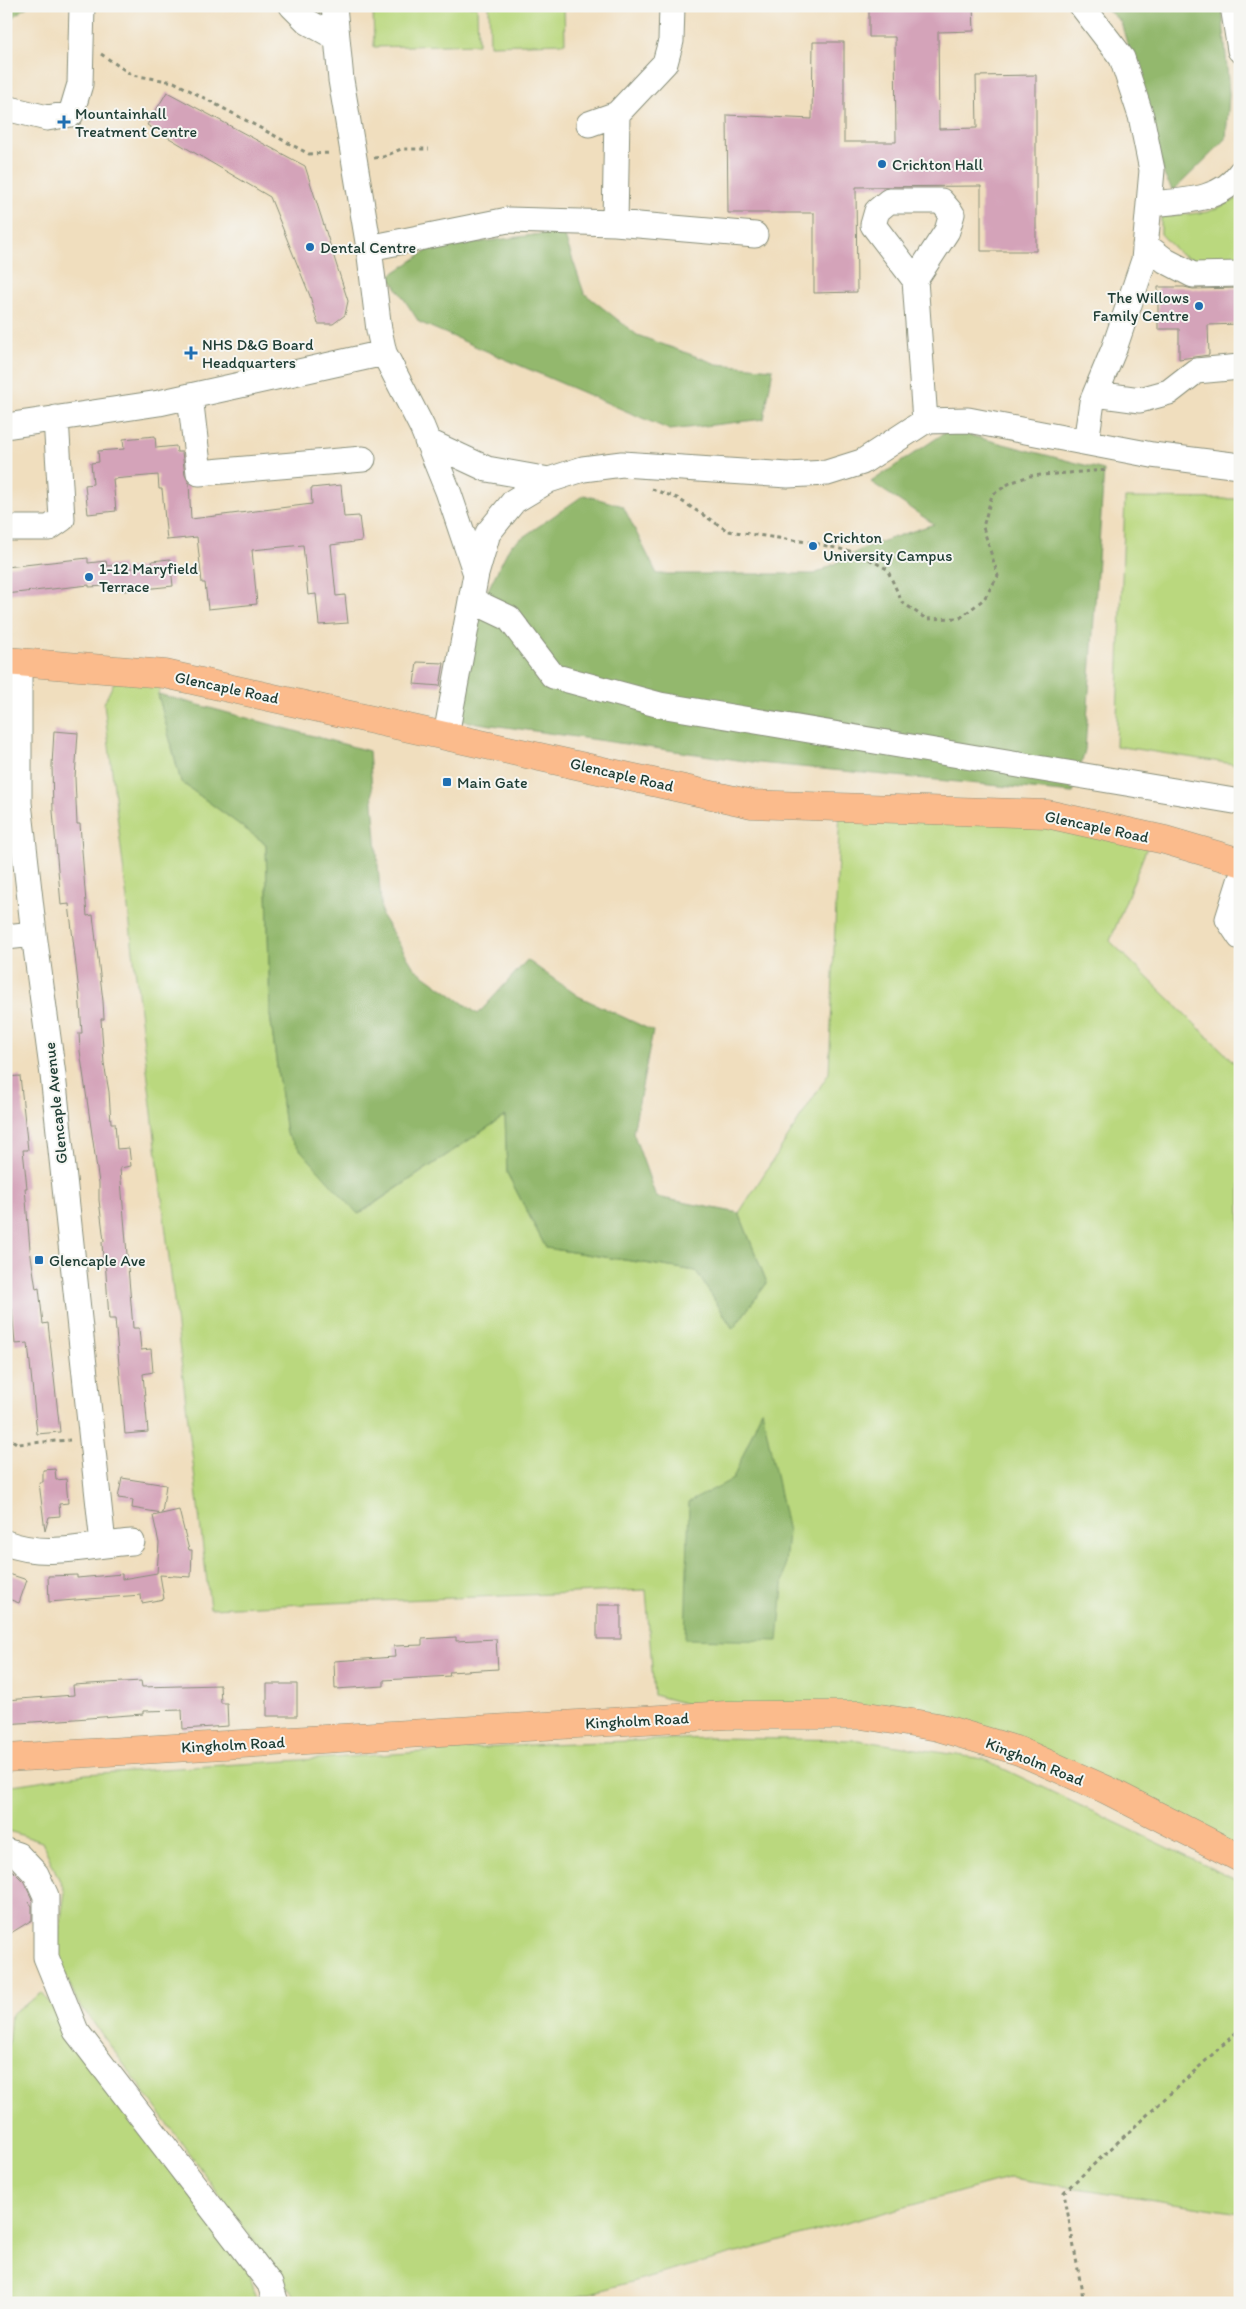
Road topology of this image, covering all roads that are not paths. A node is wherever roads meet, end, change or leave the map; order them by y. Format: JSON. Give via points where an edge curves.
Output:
{"nodes":[{"id":1,"x":82,"y":6,"type":"edge"},
{"id":2,"x":292,"y":6,"type":"edge"},
{"id":3,"x":334,"y":6,"type":"edge"},
{"id":4,"x":672,"y":6,"type":"edge"},
{"id":5,"x":1082,"y":6,"type":"edge"},
{"id":6,"x":1233,"y":6,"type":"edge"},
{"id":7,"x":337,"y":38,"type":"junction"},
{"id":8,"x":1240,"y":50,"type":"edge"},
{"id":9,"x":6,"y":108,"type":"edge"},
{"id":10,"x":617,"y":114,"type":"junction"},
{"id":11,"x":589,"y":124,"type":"dead end"},
{"id":12,"x":1240,"y":172,"type":"edge"},
{"id":13,"x":1149,"y":204,"type":"junction"},
{"id":14,"x":615,"y":223,"type":"junction"},
{"id":15,"x":755,"y":235,"type":"dead end"},
{"id":16,"x":1145,"y":245,"type":"junction"},
{"id":17,"x":369,"y":248,"type":"junction"},
{"id":18,"x":1240,"y":274,"type":"edge"},
{"id":19,"x":915,"y":280,"type":"dead end"},
{"id":20,"x":384,"y":353,"type":"junction"},
{"id":21,"x":1240,"y":367,"type":"edge"},
{"id":22,"x":1096,"y":394,"type":"junction"},
{"id":23,"x":190,"y":396,"type":"junction"},
{"id":24,"x":56,"y":418,"type":"junction"},
{"id":25,"x":925,"y":421,"type":"junction"},
{"id":26,"x":6,"y":426,"type":"edge"},
{"id":27,"x":427,"y":441,"type":"junction"},
{"id":28,"x":1086,"y":442,"type":"junction"},
{"id":29,"x":362,"y":459,"type":"dead end"},
{"id":30,"x":1240,"y":466,"type":"edge"},
{"id":31,"x":549,"y":480,"type":"junction"},
{"id":32,"x":6,"y":528,"type":"edge"},
{"id":33,"x":476,"y":574,"type":"junction"},
{"id":34,"x":471,"y":600,"type":"junction"},
{"id":35,"x":12,"y":662,"type":"edge"},
{"id":36,"x":446,"y":735,"type":"junction"},
{"id":37,"x":1240,"y":802,"type":"edge"},
{"id":38,"x":1240,"y":862,"type":"edge"},
{"id":39,"x":1240,"y":881,"type":"edge"},
{"id":40,"x":34,"y":934,"type":"junction"},
{"id":41,"x":6,"y":937,"type":"edge"},
{"id":42,"x":1240,"y":937,"type":"edge"},
{"id":43,"x":132,"y":1542,"type":"dead end"},
{"id":44,"x":6,"y":1543,"type":"edge"},
{"id":45,"x":103,"y":1544,"type":"junction"},
{"id":46,"x":6,"y":1758,"type":"edge"},
{"id":47,"x":6,"y":1851,"type":"edge"},
{"id":48,"x":1240,"y":1858,"type":"edge"},
{"id":49,"x":276,"y":2303,"type":"edge"}],
"edges":[{"from":1,"to":9,"type":"street","via":[[80,84],[71,114],[46,118]]},
{"from":2,"to":7,"type":"street","via":[[308,22]]},
{"from":3,"to":7,"type":"street"},
{"from":4,"to":10,"type":"street","via":[[671,41],[665,63]]},
{"from":5,"to":13,"type":"street","via":[[1125,66],[1141,116],[1152,170]]},
{"from":6,"to":8,"type":"street"},
{"from":7,"to":17,"type":"street"},
{"from":10,"to":11,"type":"street"},
{"from":10,"to":14,"type":"street"},
{"from":12,"to":13,"type":"street","via":[[1234,182],[1201,199]]},
{"from":13,"to":16,"type":"street"},
{"from":14,"to":15,"type":"street"},
{"from":14,"to":17,"type":"street","via":[[508,220]]},
{"from":16,"to":18,"type":"street","via":[[1193,275]]},
{"from":16,"to":22,"type":"street","via":[[1144,260]]},
{"from":17,"to":20,"type":"street"},
{"from":19,"to":25,"type":"street"},
{"from":20,"to":23,"type":"street"},
{"from":20,"to":27,"type":"street"},
{"from":21,"to":22,"type":"street","via":[[1196,371],[1169,392],[1140,400]]},
{"from":22,"to":28,"type":"street"},
{"from":23,"to":24,"type":"street"},
{"from":23,"to":29,"type":"street","via":[[200,473]]},
{"from":24,"to":26,"type":"street"},
{"from":24,"to":32,"type":"street","via":[[62,519],[50,528]]},
{"from":25,"to":28,"type":"street","via":[[968,420]]},
{"from":25,"to":31,"type":"street","via":[[862,462],[826,473],[788,475],[622,464]]},
{"from":27,"to":31,"type":"street","via":[[487,469]]},
{"from":27,"to":33,"type":"street"},
{"from":28,"to":30,"type":"street","via":[[1152,455]]},
{"from":31,"to":33,"type":"street","via":[[514,501],[488,533]]},
{"from":33,"to":34,"type":"street"},
{"from":34,"to":36,"type":"street"},
{"from":34,"to":37,"type":"street","via":[[509,618],[553,676],[660,706]]},
{"from":35,"to":36,"type":"main road","name":"Glencaple Road","via":[[165,674]]},
{"from":35,"to":40,"type":"street","name":"Glencaple Avenue","via":[[19,803]]},
{"from":36,"to":38,"type":"main road","name":"Glencaple Road","via":[[752,804],[1047,814],[1165,840]]},
{"from":39,"to":42,"type":"street","via":[[1228,918]]},
{"from":40,"to":41,"type":"street"},
{"from":40,"to":45,"type":"street","name":"Glencaple Avenue","via":[[53,1075]]},
{"from":43,"to":45,"type":"street"},
{"from":44,"to":45,"type":"street","via":[[22,1549],[52,1552]]},
{"from":46,"to":48,"type":"main road","name":"Kingholm Road","via":[[727,1715],[861,1715],[938,1726],[1019,1751],[1107,1790]]},
{"from":47,"to":49,"type":"street","via":[[18,1855],[36,1874],[46,1896],[46,1957],[76,2031],[270,2284]]}]}
